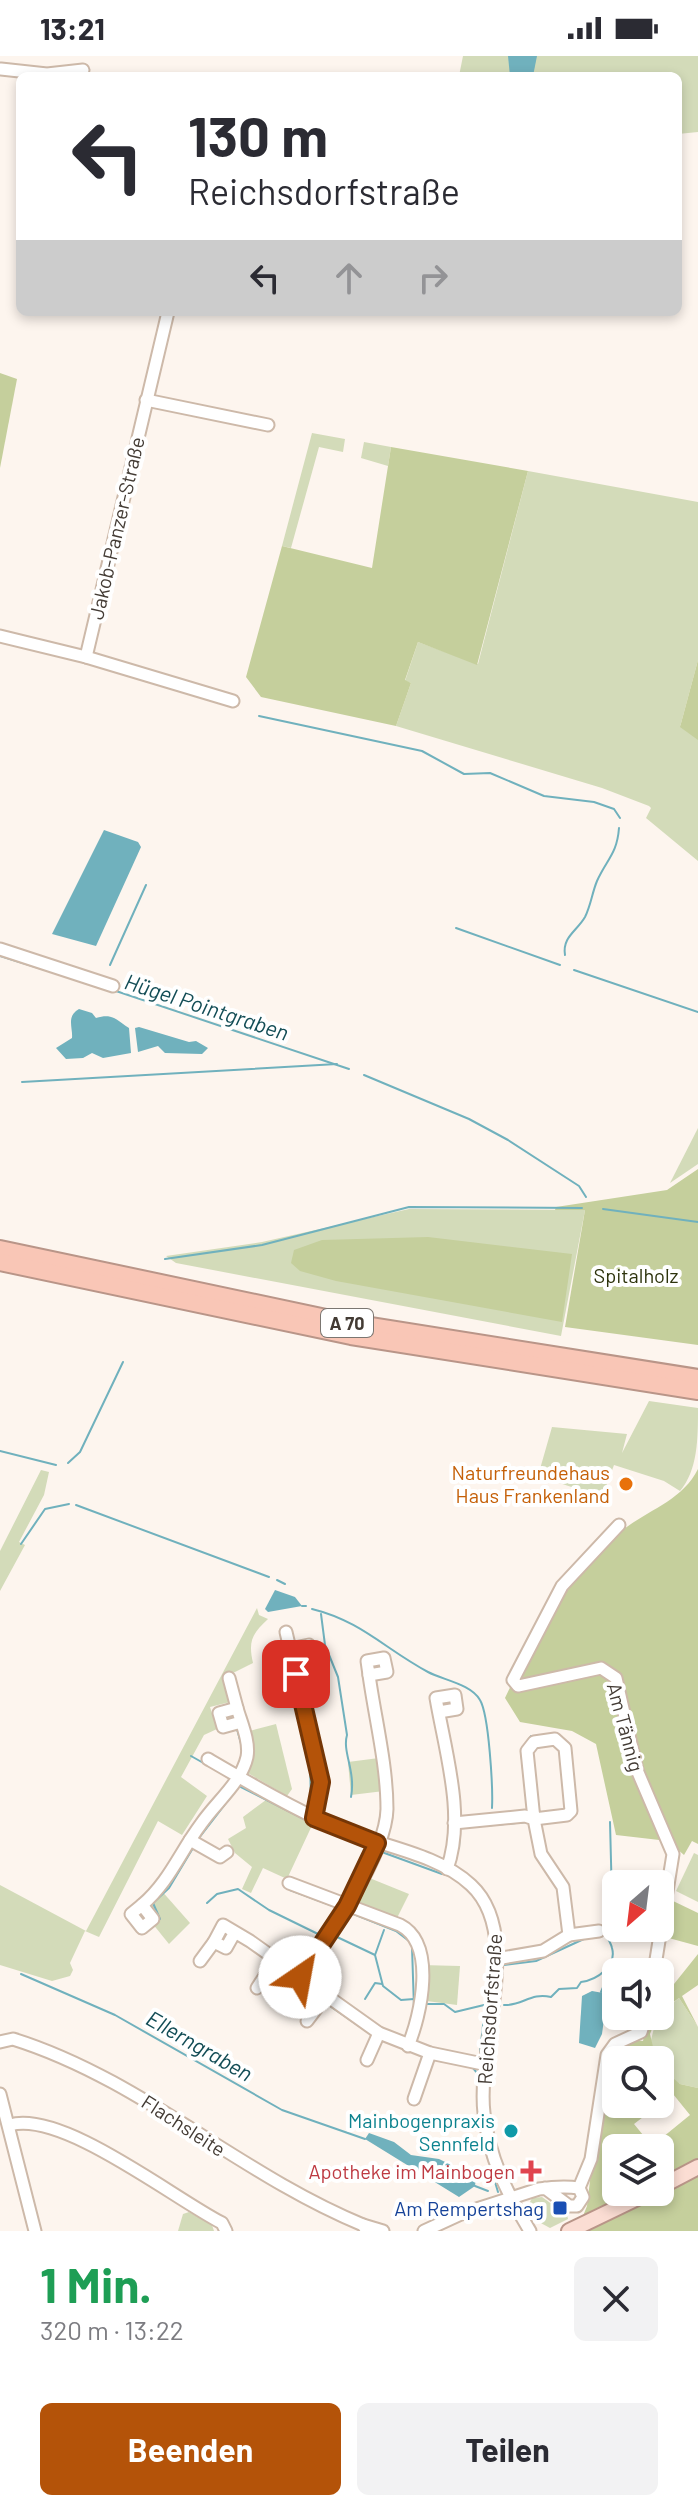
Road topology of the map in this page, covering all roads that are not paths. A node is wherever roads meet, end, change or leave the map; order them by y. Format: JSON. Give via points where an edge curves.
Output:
{"nodes":[{"id":1,"x":1,"y":69,"type":"edge"},
{"id":2,"x":29,"y":72,"type":"edge"},
{"id":3,"x":167,"y":316,"type":"edge"},
{"id":4,"x":146,"y":400,"type":"junction"},
{"id":5,"x":268,"y":425,"type":"dead end"},
{"id":6,"x":0,"y":636,"type":"edge"},
{"id":7,"x":86,"y":657,"type":"junction"},
{"id":8,"x":233,"y":701,"type":"dead end"},
{"id":9,"x":0,"y":949,"type":"edge"},
{"id":10,"x":113,"y":986,"type":"dead end"},
{"id":11,"x":0,"y":1249,"type":"edge"},
{"id":12,"x":0,"y":1262,"type":"edge"},
{"id":13,"x":698,"y":1378,"type":"edge"},
{"id":14,"x":698,"y":1391,"type":"edge"},
{"id":15,"x":619,"y":1525,"type":"dead end"},
{"id":16,"x":286,"y":1632,"type":"dead end"},
{"id":17,"x":290,"y":1649,"type":"junction"},
{"id":18,"x":294,"y":1664,"type":"junction"},
{"id":19,"x":369,"y":1675,"type":"dead end"},
{"id":20,"x":229,"y":1678,"type":"dead end"},
{"id":21,"x":237,"y":1708,"type":"junction"},
{"id":22,"x":439,"y":1712,"type":"dead end"},
{"id":23,"x":241,"y":1722,"type":"junction"},
{"id":24,"x":208,"y":1759,"type":"dead end"},
{"id":25,"x":239,"y":1777,"type":"junction"},
{"id":26,"x":314,"y":1818,"type":"junction"},
{"id":27,"x":534,"y":1819,"type":"junction"},
{"id":28,"x":454,"y":1823,"type":"junction"},
{"id":29,"x":190,"y":1840,"type":"junction"},
{"id":30,"x":377,"y":1843,"type":"junction"},
{"id":31,"x":227,"y":1852,"type":"dead end"},
{"id":32,"x":447,"y":1869,"type":"junction"},
{"id":33,"x":289,"y":1883,"type":"dead end"},
{"id":34,"x":142,"y":1905,"type":"dead end"},
{"id":35,"x":347,"y":1906,"type":"junction"},
{"id":36,"x":599,"y":1931,"type":"dead end"},
{"id":37,"x":569,"y":1935,"type":"junction"},
{"id":38,"x":656,"y":1958,"type":"edge"},
{"id":39,"x":276,"y":1959,"type":"junction"},
{"id":40,"x":496,"y":1959,"type":"junction"},
{"id":41,"x":200,"y":1961,"type":"dead end"},
{"id":42,"x":300,"y":1977,"type":"junction"},
{"id":43,"x":257,"y":1988,"type":"dead end"},
{"id":44,"x":326,"y":1996,"type":"junction"},
{"id":45,"x":307,"y":2021,"type":"dead end"},
{"id":46,"x":642,"y":2030,"type":"edge"},
{"id":47,"x":379,"y":2033,"type":"junction"},
{"id":48,"x":2,"y":2038,"type":"edge"},
{"id":49,"x":408,"y":2046,"type":"junction"},
{"id":50,"x":430,"y":2053,"type":"junction"},
{"id":51,"x":367,"y":2060,"type":"dead end"},
{"id":52,"x":483,"y":2064,"type":"junction"},
{"id":53,"x":0,"y":2094,"type":"edge"},
{"id":54,"x":414,"y":2099,"type":"dead end"},
{"id":55,"x":10,"y":2125,"type":"junction"},
{"id":56,"x":698,"y":2167,"type":"edge"},
{"id":57,"x":674,"y":2180,"type":"edge"},
{"id":58,"x":545,"y":2188,"type":"junction"},
{"id":59,"x":579,"y":2188,"type":"junction"},
{"id":60,"x":511,"y":2199,"type":"junction"},
{"id":61,"x":621,"y":2206,"type":"edge"},
{"id":62,"x":365,"y":2228,"type":"edge"},
{"id":63,"x":35,"y":2231,"type":"edge"},
{"id":64,"x":226,"y":2231,"type":"edge"},
{"id":65,"x":383,"y":2231,"type":"edge"},
{"id":66,"x":424,"y":2231,"type":"edge"},
{"id":67,"x":530,"y":2231,"type":"edge"},
{"id":68,"x":569,"y":2231,"type":"edge"}],
"edges":[{"from":1,"to":2,"type":"street"},
{"from":3,"to":4,"type":"street","name":"Jakob-Panzer-Straße"},
{"from":4,"to":5,"type":"street"},
{"from":4,"to":7,"type":"street","name":"Jakob-Panzer-Straße"},
{"from":6,"to":7,"type":"street"},
{"from":7,"to":8,"type":"street"},
{"from":9,"to":10,"type":"street"},
{"from":11,"to":13,"type":"highway","number":"A 70","via":[[345,1322]]},
{"from":12,"to":14,"type":"highway","number":"A 70","via":[[351,1336]]},
{"from":15,"to":38,"type":"street","name":"Am Tännig","via":[[562,1586],[513,1680],[518,1686],[532,1685],[601,1668],[616,1678],[637,1770],[673,1854]]},
{"from":16,"to":17,"type":"street"},
{"from":17,"to":18,"type":"street"},
{"from":17,"to":18,"type":"street","via":[[309,1645],[312,1660]]},
{"from":18,"to":26,"type":"street","via":[[321,1782]]},
{"from":19,"to":30,"type":"street","via":[[387,1809]]},
{"from":20,"to":21,"type":"street"},
{"from":21,"to":23,"type":"street"},
{"from":21,"to":23,"type":"street","via":[[219,1713],[223,1727]]},
{"from":22,"to":28,"type":"street"},
{"from":23,"to":25,"type":"street","via":[[248,1751]]},
{"from":24,"to":25,"type":"street","name":"Reichsdorfstraße"},
{"from":25,"to":26,"type":"street","name":"Reichsdorfstraße"},
{"from":25,"to":29,"type":"street"},
{"from":26,"to":30,"type":"street","name":"Reichsdorfstraße"},
{"from":27,"to":27,"type":"street","via":[[527,1751],[534,1742],[555,1739],[565,1748],[571,1811]]},
{"from":27,"to":28,"type":"street"},
{"from":27,"to":37,"type":"street","via":[[541,1854],[563,1887]]},
{"from":28,"to":32,"type":"street"},
{"from":29,"to":31,"type":"street","via":[[220,1857]]},
{"from":29,"to":34,"type":"street","via":[[164,1883]]},
{"from":30,"to":32,"type":"street","name":"Reichsdorfstraße"},
{"from":30,"to":35,"type":"street"},
{"from":32,"to":40,"type":"street","name":"Reichsdorfstraße","via":[[487,1905],[496,1929]]},
{"from":33,"to":35,"type":"street"},
{"from":35,"to":42,"type":"street"},
{"from":35,"to":49,"type":"street","via":[[407,1929],[417,1940],[419,2001]]},
{"from":36,"to":37,"type":"street"},
{"from":37,"to":40,"type":"street","via":[[543,1951]]},
{"from":39,"to":41,"type":"street","via":[[223,1925]]},
{"from":39,"to":42,"type":"street"},
{"from":39,"to":43,"type":"street"},
{"from":40,"to":52,"type":"street","name":"Reichsdorfstraße"},
{"from":42,"to":44,"type":"street"},
{"from":44,"to":45,"type":"street"},
{"from":44,"to":47,"type":"street"},
{"from":46,"to":59,"type":"street","via":[[615,2044],[607,2055],[591,2159]]},
{"from":47,"to":49,"type":"street"},
{"from":47,"to":51,"type":"street"},
{"from":48,"to":62,"type":"street","name":"Flachsleite","via":[[52,2051],[96,2071],[269,2179]]},
{"from":49,"to":50,"type":"street"},
{"from":50,"to":52,"type":"street"},
{"from":50,"to":54,"type":"street"},
{"from":52,"to":60,"type":"street","name":"Reichsdorfstraße","via":[[487,2139]]},
{"from":53,"to":55,"type":"street"},
{"from":55,"to":63,"type":"street"},
{"from":55,"to":64,"type":"street","via":[[31,2121],[71,2135],[222,2223]]},
{"from":56,"to":57,"type":"main road"},
{"from":58,"to":59,"type":"street"},
{"from":58,"to":59,"type":"street","via":[[573,2207],[583,2197]]},
{"from":58,"to":60,"type":"street"},
{"from":60,"to":66,"type":"street"},
{"from":60,"to":67,"type":"street","name":"Reichsdorfstraße"},
{"from":61,"to":68,"type":"main road"},
{"from":62,"to":65,"type":"street","name":"Flachsleite"}]}
